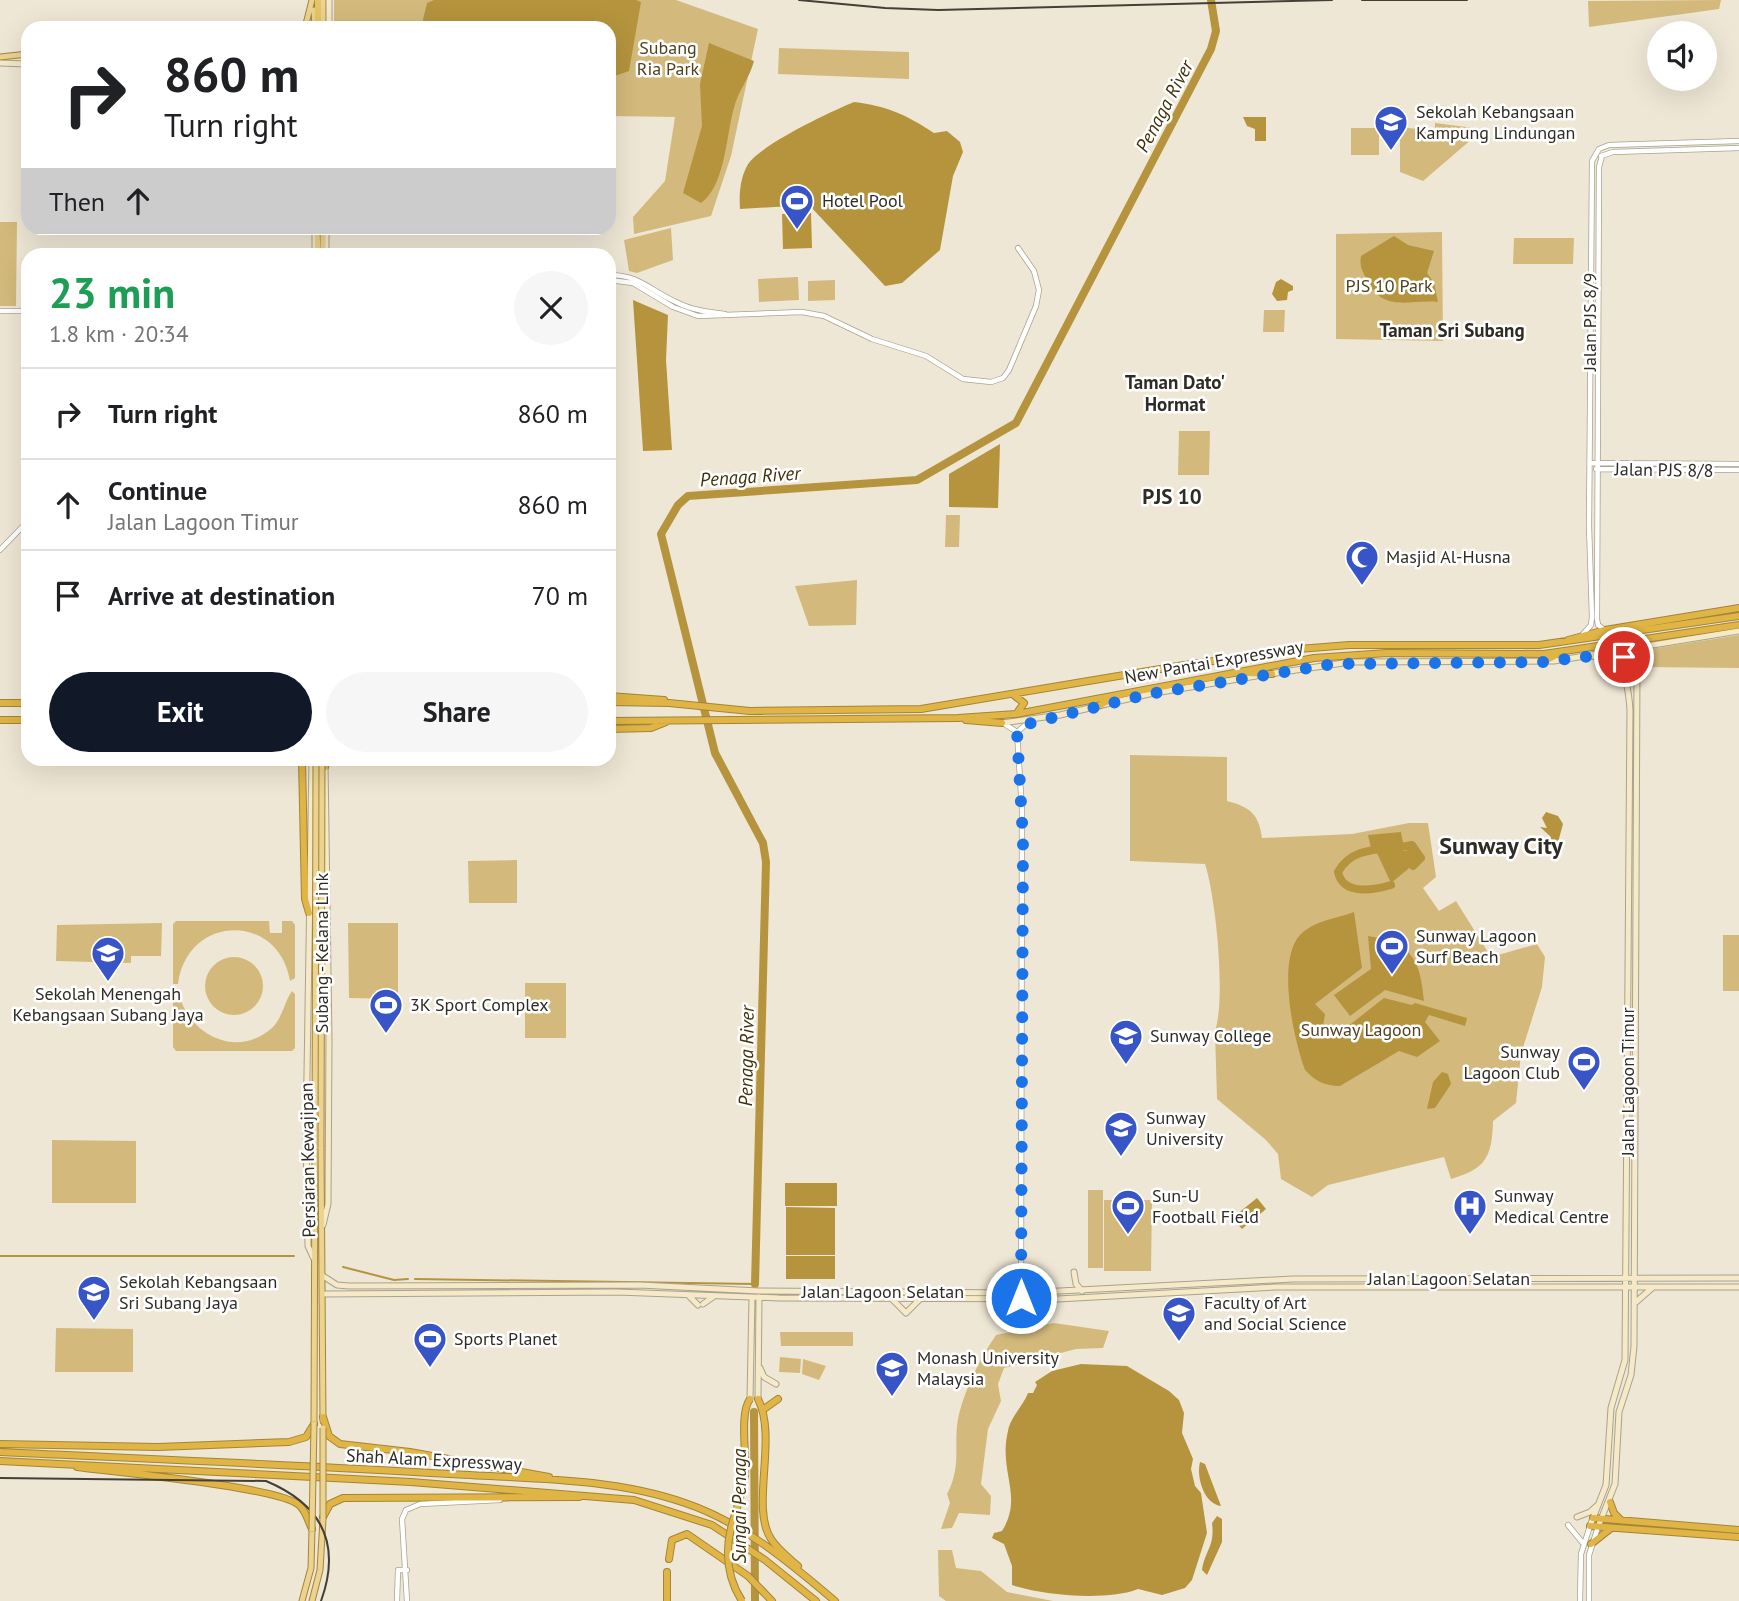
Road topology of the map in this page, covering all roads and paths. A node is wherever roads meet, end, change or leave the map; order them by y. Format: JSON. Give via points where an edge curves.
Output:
{"nodes":[{"id":1,"x":316,"y":0,"type":"edge"},
{"id":2,"x":329,"y":0,"type":"edge"},
{"id":3,"x":308,"y":21,"type":"edge"},
{"id":4,"x":316,"y":21,"type":"edge"},
{"id":5,"x":316,"y":21,"type":"edge"},
{"id":6,"x":321,"y":21,"type":"edge"},
{"id":7,"x":329,"y":21,"type":"edge"},
{"id":8,"x":21,"y":56,"type":"edge"},
{"id":9,"x":0,"y":57,"type":"edge"},
{"id":10,"x":0,"y":63,"type":"edge"},
{"id":11,"x":21,"y":64,"type":"edge"},
{"id":12,"x":1739,"y":141,"type":"edge"},
{"id":13,"x":1739,"y":148,"type":"edge"},
{"id":14,"x":1602,"y":156,"type":"junction"},
{"id":15,"x":1594,"y":157,"type":"junction"},
{"id":16,"x":1591,"y":220,"type":"junction"},
{"id":17,"x":1599,"y":220,"type":"junction"},
{"id":18,"x":1018,"y":248,"type":"dead end"},
{"id":19,"x":616,"y":277,"type":"edge"},
{"id":20,"x":0,"y":311,"type":"edge"},
{"id":21,"x":21,"y":311,"type":"edge"},
{"id":22,"x":1739,"y":464,"type":"edge"},
{"id":23,"x":1590,"y":466,"type":"junction"},
{"id":24,"x":1598,"y":466,"type":"junction"},
{"id":25,"x":1739,"y":470,"type":"edge"},
{"id":26,"x":21,"y":528,"type":"edge"},
{"id":27,"x":0,"y":550,"type":"edge"},
{"id":28,"x":1739,"y":608,"type":"edge"},
{"id":29,"x":1739,"y":616,"type":"edge"},
{"id":30,"x":1739,"y":625,"type":"edge"},
{"id":31,"x":1605,"y":630,"type":"junction"},
{"id":32,"x":1739,"y":631,"type":"edge"},
{"id":33,"x":1583,"y":634,"type":"junction"},
{"id":34,"x":1564,"y":643,"type":"junction"},
{"id":35,"x":1646,"y":646,"type":"junction"},
{"id":36,"x":1561,"y":652,"type":"junction"},
{"id":37,"x":1591,"y":656,"type":"junction"},
{"id":38,"x":1543,"y":662,"type":"junction"},
{"id":39,"x":1637,"y":667,"type":"junction"},
{"id":40,"x":1620,"y":668,"type":"junction"},
{"id":41,"x":1234,"y":673,"type":"junction"},
{"id":42,"x":1272,"y":674,"type":"junction"},
{"id":43,"x":1124,"y":691,"type":"junction"},
{"id":44,"x":1013,"y":695,"type":"junction"},
{"id":45,"x":616,"y":696,"type":"edge"},
{"id":46,"x":0,"y":702,"type":"edge"},
{"id":47,"x":616,"y":702,"type":"edge"},
{"id":48,"x":21,"y":703,"type":"edge"},
{"id":49,"x":669,"y":703,"type":"junction"},
{"id":50,"x":1096,"y":707,"type":"junction"},
{"id":51,"x":1016,"y":714,"type":"junction"},
{"id":52,"x":958,"y":718,"type":"junction"},
{"id":53,"x":1,"y":720,"type":"edge"},
{"id":54,"x":21,"y":720,"type":"edge"},
{"id":55,"x":671,"y":720,"type":"junction"},
{"id":56,"x":616,"y":721,"type":"edge"},
{"id":57,"x":1030,"y":721,"type":"junction"},
{"id":58,"x":1002,"y":723,"type":"junction"},
{"id":59,"x":616,"y":729,"type":"edge"},
{"id":60,"x":1017,"y":732,"type":"junction"},
{"id":61,"x":302,"y":766,"type":"edge"},
{"id":62,"x":314,"y":766,"type":"edge"},
{"id":63,"x":314,"y":766,"type":"edge"},
{"id":64,"x":324,"y":766,"type":"edge"},
{"id":65,"x":324,"y":766,"type":"edge"},
{"id":66,"x":309,"y":913,"type":"junction"},
{"id":67,"x":1629,"y":973,"type":"junction"},
{"id":68,"x":1636,"y":973,"type":"junction"},
{"id":69,"x":308,"y":996,"type":"junction"},
{"id":70,"x":329,"y":1016,"type":"junction"},
{"id":71,"x":318,"y":1147,"type":"junction"},
{"id":72,"x":322,"y":1230,"type":"junction"},
{"id":73,"x":315,"y":1262,"type":"junction"},
{"id":74,"x":1628,"y":1264,"type":"junction"},
{"id":75,"x":1635,"y":1264,"type":"junction"},
{"id":76,"x":1074,"y":1272,"type":"dead end"},
{"id":77,"x":323,"y":1276,"type":"junction"},
{"id":78,"x":1612,"y":1278,"type":"junction"},
{"id":79,"x":1628,"y":1278,"type":"junction"},
{"id":80,"x":1635,"y":1278,"type":"junction"},
{"id":81,"x":1652,"y":1278,"type":"junction"},
{"id":82,"x":1739,"y":1278,"type":"edge"},
{"id":83,"x":1165,"y":1284,"type":"junction"},
{"id":84,"x":1613,"y":1287,"type":"junction"},
{"id":85,"x":1628,"y":1287,"type":"junction"},
{"id":86,"x":1655,"y":1287,"type":"junction"},
{"id":87,"x":1739,"y":1287,"type":"edge"},
{"id":88,"x":1636,"y":1288,"type":"junction"},
{"id":89,"x":1082,"y":1291,"type":"junction"},
{"id":90,"x":1166,"y":1292,"type":"junction"},
{"id":91,"x":323,"y":1294,"type":"junction"},
{"id":92,"x":687,"y":1294,"type":"junction"},
{"id":93,"x":716,"y":1296,"type":"junction"},
{"id":94,"x":1021,"y":1296,"type":"junction"},
{"id":95,"x":755,"y":1297,"type":"junction"},
{"id":96,"x":892,"y":1299,"type":"junction"},
{"id":97,"x":922,"y":1299,"type":"junction"},
{"id":98,"x":1636,"y":1302,"type":"junction"},
{"id":99,"x":1627,"y":1305,"type":"junction"},
{"id":100,"x":758,"y":1361,"type":"junction"},
{"id":101,"x":776,"y":1384,"type":"dead end"},
{"id":102,"x":754,"y":1399,"type":"junction"},
{"id":103,"x":778,"y":1399,"type":"dead end"},
{"id":104,"x":764,"y":1409,"type":"junction"},
{"id":105,"x":323,"y":1416,"type":"junction"},
{"id":106,"x":314,"y":1424,"type":"junction"},
{"id":107,"x":0,"y":1444,"type":"edge"},
{"id":108,"x":0,"y":1452,"type":"edge"},
{"id":109,"x":0,"y":1461,"type":"edge"},
{"id":110,"x":51,"y":1462,"type":"junction"},
{"id":111,"x":599,"y":1484,"type":"junction"},
{"id":112,"x":593,"y":1495,"type":"junction"},
{"id":113,"x":509,"y":1499,"type":"junction"},
{"id":114,"x":1610,"y":1502,"type":"junction"},
{"id":115,"x":1600,"y":1503,"type":"junction"},
{"id":116,"x":1577,"y":1517,"type":"dead end"},
{"id":117,"x":1593,"y":1518,"type":"junction"},
{"id":118,"x":323,"y":1519,"type":"junction"},
{"id":119,"x":1602,"y":1519,"type":"junction"},
{"id":120,"x":1622,"y":1521,"type":"junction"},
{"id":121,"x":1568,"y":1525,"type":"dead end"},
{"id":122,"x":1590,"y":1526,"type":"junction"},
{"id":123,"x":1598,"y":1527,"type":"junction"},
{"id":124,"x":1615,"y":1528,"type":"junction"},
{"id":125,"x":312,"y":1529,"type":"junction"},
{"id":126,"x":1739,"y":1530,"type":"edge"},
{"id":127,"x":1739,"y":1536,"type":"edge"},
{"id":128,"x":1583,"y":1543,"type":"junction"},
{"id":129,"x":1591,"y":1544,"type":"junction"},
{"id":130,"x":668,"y":1559,"type":"dead end"},
{"id":131,"x":407,"y":1570,"type":"junction"},
{"id":132,"x":667,"y":1572,"type":"dead end"},
{"id":133,"x":834,"y":1600,"type":"edge"},
{"id":134,"x":302,"y":1601,"type":"edge"},
{"id":135,"x":312,"y":1601,"type":"edge"},
{"id":136,"x":397,"y":1601,"type":"edge"},
{"id":137,"x":407,"y":1601,"type":"edge"},
{"id":138,"x":667,"y":1601,"type":"edge"},
{"id":139,"x":741,"y":1601,"type":"edge"},
{"id":140,"x":772,"y":1601,"type":"edge"},
{"id":141,"x":816,"y":1601,"type":"edge"},
{"id":142,"x":1580,"y":1601,"type":"edge"},
{"id":143,"x":1589,"y":1601,"type":"edge"}],
"edges":[{"from":1,"to":3,"type":"main road"},
{"from":1,"to":4,"type":"highway"},
{"from":1,"to":5,"type":"main road"},
{"from":1,"to":6,"type":"main road"},
{"from":2,"to":7,"type":"main road"},
{"from":8,"to":9,"type":"main road"},
{"from":10,"to":11,"type":"main road"},
{"from":12,"to":15,"type":"street","via":[[1617,144],[1604,146]]},
{"from":13,"to":14,"type":"street"},
{"from":14,"to":15,"type":"street"},
{"from":14,"to":17,"type":"street","name":"Jalan PJS 8/9"},
{"from":15,"to":16,"type":"street","name":"Jalan PJS 8/9"},
{"from":16,"to":17,"type":"street"},
{"from":16,"to":23,"type":"street","name":"Jalan PJS 8/9"},
{"from":17,"to":24,"type":"street","name":"Jalan PJS 8/9"},
{"from":18,"to":19,"type":"street","via":[[1038,280],[1036,306],[1009,370],[1003,378],[990,382],[962,379],[926,356],[872,339],[824,316],[802,312],[734,316],[699,311],[676,303],[635,277]]},
{"from":20,"to":21,"type":"street"},
{"from":22,"to":24,"type":"street","name":"Jalan PJS 8/8"},
{"from":23,"to":24,"type":"street","name":"Jalan PJS 8/8"},
{"from":23,"to":33,"type":"street","name":"Jalan PJS 8/9","via":[[1592,617]]},
{"from":24,"to":25,"type":"street","name":"Jalan PJS 8/8"},
{"from":24,"to":31,"type":"street","name":"Jalan PJS 8/9","via":[[1597,619]]},
{"from":26,"to":27,"type":"street"},
{"from":28,"to":31,"type":"highway"},
{"from":29,"to":34,"type":"highway","name":"New Pantai Expressway"},
{"from":30,"to":36,"type":"highway","name":"New Pantai Expressway"},
{"from":31,"to":33,"type":"highway"},
{"from":32,"to":35,"type":"main road"},
{"from":33,"to":34,"type":"highway"},
{"from":34,"to":44,"type":"highway","name":"New Pantai Expressway","via":[[1299,649]]},
{"from":35,"to":37,"type":"main road"},
{"from":35,"to":39,"type":"main road","name":"Jalan Lagoon Timur"},
{"from":36,"to":38,"type":"highway"},
{"from":36,"to":41,"type":"highway","name":"New Pantai Expressway","via":[[1367,653]]},
{"from":37,"to":38,"type":"main road"},
{"from":37,"to":40,"type":"main road","via":[[1611,660]]},
{"from":38,"to":42,"type":"main road","via":[[1350,662]]},
{"from":39,"to":40,"type":"main road","via":[[1627,656]]},
{"from":39,"to":68,"type":"main road","name":"Jalan Lagoon Timur"},
{"from":40,"to":67,"type":"main road","name":"Jalan Lagoon Timur","via":[[1628,682],[1630,710]]},
{"from":41,"to":42,"type":"highway"},
{"from":41,"to":43,"type":"highway","name":"New Pantai Expressway"},
{"from":42,"to":50,"type":"main road"},
{"from":43,"to":50,"type":"highway"},
{"from":43,"to":51,"type":"highway","name":"New Pantai Expressway"},
{"from":44,"to":49,"type":"highway","name":"New Pantai Expressway","via":[[920,709],[736,710]]},
{"from":44,"to":51,"type":"highway","via":[[1024,703]]},
{"from":45,"to":49,"type":"highway"},
{"from":46,"to":48,"type":"highway"},
{"from":47,"to":49,"type":"highway","name":"New Pantai Expressway"},
{"from":50,"to":57,"type":"main road"},
{"from":51,"to":52,"type":"highway","name":"New Pantai Expressway"},
{"from":52,"to":55,"type":"highway","name":"New Pantai Expressway"},
{"from":52,"to":58,"type":"highway"},
{"from":53,"to":54,"type":"highway"},
{"from":55,"to":56,"type":"highway","name":"New Pantai Expressway"},
{"from":55,"to":59,"type":"highway","via":[[651,727]]},
{"from":57,"to":58,"type":"main road"},
{"from":57,"to":60,"type":"street"},
{"from":58,"to":60,"type":"street"},
{"from":60,"to":94,"type":"street","via":[[1022,820]]},
{"from":61,"to":66,"type":"highway"},
{"from":62,"to":66,"type":"main road","name":"Persiaran Kewajipan"},
{"from":63,"to":71,"type":"main road","name":"Subang - Kelana Link","bridge":true},
{"from":64,"to":71,"type":"main road","name":"Subang - Kelana Link","bridge":true},
{"from":65,"to":70,"type":"main road","name":"Persiaran Kewajipan"},
{"from":66,"to":69,"type":"main road","name":"Persiaran Kewajipan"},
{"from":67,"to":68,"type":"main road"},
{"from":67,"to":74,"type":"main road","name":"Jalan Lagoon Timur"},
{"from":68,"to":75,"type":"main road","name":"Jalan Lagoon Timur"},
{"from":69,"to":70,"type":"main road","via":[[313,990],[323,991]]},
{"from":69,"to":73,"type":"main road","name":"Persiaran Kewajipan","via":[[308,1235]]},
{"from":70,"to":72,"type":"main road","name":"Persiaran Kewajipan","via":[[328,1204]]},
{"from":71,"to":72,"type":"main road"},
{"from":71,"to":73,"type":"main road"},
{"from":72,"to":77,"type":"main road","name":"Persiaran Kewajipan"},
{"from":73,"to":106,"type":"main road","name":"Persiaran Kewajipan"},
{"from":74,"to":78,"type":"main road"},
{"from":74,"to":79,"type":"main road","name":"Jalan Lagoon Timur"},
{"from":75,"to":80,"type":"main road","name":"Jalan Lagoon Timur"},
{"from":75,"to":81,"type":"main road"},
{"from":76,"to":89,"type":"main road"},
{"from":77,"to":91,"type":"main road","name":"Persiaran Kewajipan"},
{"from":77,"to":95,"type":"main road","name":"Jalan Lagoon Selatan","via":[[349,1286],[617,1285]]},
{"from":78,"to":79,"type":"main road","name":"Jalan Lagoon Selatan"},
{"from":78,"to":83,"type":"main road","name":"Jalan Lagoon Selatan"},
{"from":79,"to":80,"type":"main road","name":"Jalan Lagoon Selatan"},
{"from":79,"to":85,"type":"main road","name":"Jalan Lagoon Timur"},
{"from":80,"to":81,"type":"main road","name":"Jalan Lagoon Selatan"},
{"from":80,"to":88,"type":"main road","name":"Jalan Lagoon Timur"},
{"from":81,"to":82,"type":"main road","name":"Jalan Lagoon Selatan"},
{"from":83,"to":89,"type":"main road","name":"Jalan Lagoon Selatan"},
{"from":83,"to":90,"type":"main road"},
{"from":84,"to":85,"type":"main road","name":"Jalan Lagoon Selatan"},
{"from":84,"to":90,"type":"main road","name":"Jalan Lagoon Selatan","via":[[1300,1286]]},
{"from":84,"to":99,"type":"main road"},
{"from":85,"to":88,"type":"main road","name":"Jalan Lagoon Selatan"},
{"from":85,"to":99,"type":"main road","name":"Jalan Lagoon Timur"},
{"from":86,"to":87,"type":"main road","name":"Jalan Lagoon Selatan"},
{"from":86,"to":88,"type":"main road","name":"Jalan Lagoon Selatan"},
{"from":86,"to":98,"type":"main road"},
{"from":88,"to":98,"type":"main road","name":"Jalan Lagoon Timur"},
{"from":89,"to":94,"type":"main road","name":"Jalan Lagoon Selatan"},
{"from":90,"to":94,"type":"main road","name":"Jalan Lagoon Selatan","via":[[1082,1299]]},
{"from":91,"to":92,"type":"main road","name":"Jalan Lagoon Selatan"},
{"from":91,"to":105,"type":"main road","name":"Persiaran Kewajipan"},
{"from":92,"to":93,"type":"main road","name":"Jalan Lagoon Selatan"},
{"from":92,"to":93,"type":"main road","via":[[701,1305]]},
{"from":93,"to":95,"type":"main road","name":"Jalan Lagoon Selatan"},
{"from":94,"to":95,"type":"main road","name":"Jalan Lagoon Selatan"},
{"from":94,"to":97,"type":"main road","name":"Jalan Lagoon Selatan"},
{"from":95,"to":96,"type":"main road","name":"Jalan Lagoon Selatan"},
{"from":95,"to":100,"type":"main road"},
{"from":95,"to":102,"type":"main road"},
{"from":96,"to":97,"type":"main road","name":"Jalan Lagoon Selatan"},
{"from":96,"to":97,"type":"main road","via":[[906,1312]]},
{"from":98,"to":114,"type":"main road","name":"Jalan Lagoon Timur","via":[[1631,1375],[1619,1412]]},
{"from":99,"to":115,"type":"main road","name":"Jalan Lagoon Timur","via":[[1625,1360],[1611,1408],[1607,1478]]},
{"from":100,"to":101,"type":"main road","via":[[764,1377]]},
{"from":100,"to":102,"type":"main road"},
{"from":102,"to":104,"type":"highway"},
{"from":102,"to":139,"type":"highway","bridge":true,"via":[[746,1411],[745,1473],[727,1551]]},
{"from":103,"to":104,"type":"highway"},
{"from":104,"to":133,"type":"highway","via":[[767,1532]]},
{"from":105,"to":111,"type":"highway","via":[[331,1438],[340,1444]]},
{"from":105,"to":118,"type":"main road","name":"Persiaran Kewajipan","bridge":true},
{"from":106,"to":107,"type":"highway","via":[[306,1437],[289,1442],[158,1447]]},
{"from":106,"to":125,"type":"main road","name":"Persiaran Kewajipan","bridge":true},
{"from":108,"to":111,"type":"highway","name":"Shah Alam Expressway"},
{"from":109,"to":110,"type":"highway","name":"Shah Alam Expressway"},
{"from":110,"to":112,"type":"highway","name":"Shah Alam Expressway"},
{"from":110,"to":125,"type":"highway","via":[[256,1491],[291,1500],[304,1511]]},
{"from":111,"to":133,"type":"highway","name":"Shah Alam Expressway","via":[[686,1503],[745,1532]]},
{"from":112,"to":113,"type":"highway"},
{"from":112,"to":141,"type":"highway","name":"Shah Alam Expressway","via":[[634,1500],[712,1525]]},
{"from":113,"to":118,"type":"highway","via":[[343,1498],[330,1504]]},
{"from":113,"to":131,"type":"street","via":[[420,1504],[405,1510]]},
{"from":114,"to":119,"type":"main road","name":"Jalan Lagoon Timur"},
{"from":114,"to":120,"type":"highway"},
{"from":115,"to":116,"type":"main road"},
{"from":115,"to":117,"type":"main road","name":"Jalan Lagoon Timur"},
{"from":117,"to":119,"type":"highway"},
{"from":117,"to":122,"type":"main road","name":"Jalan Lagoon Timur"},
{"from":118,"to":135,"type":"main road","name":"Persiaran Kewajipan","via":[[320,1570]]},
{"from":119,"to":120,"type":"highway"},
{"from":119,"to":123,"type":"main road","name":"Jalan Lagoon Timur"},
{"from":120,"to":126,"type":"highway"},
{"from":121,"to":128,"type":"street"},
{"from":122,"to":123,"type":"highway"},
{"from":122,"to":128,"type":"street"},
{"from":123,"to":124,"type":"highway"},
{"from":123,"to":129,"type":"street"},
{"from":124,"to":127,"type":"highway"},
{"from":124,"to":129,"type":"highway"},
{"from":125,"to":134,"type":"main road","name":"Persiaran Kewajipan","via":[[311,1568]]},
{"from":128,"to":142,"type":"street"},
{"from":129,"to":143,"type":"street"},
{"from":130,"to":140,"type":"highway","via":[[672,1540],[687,1534],[736,1568]]},
{"from":131,"to":136,"type":"street","via":[[398,1570]]},
{"from":131,"to":137,"type":"street"},
{"from":132,"to":138,"type":"highway"}]}
